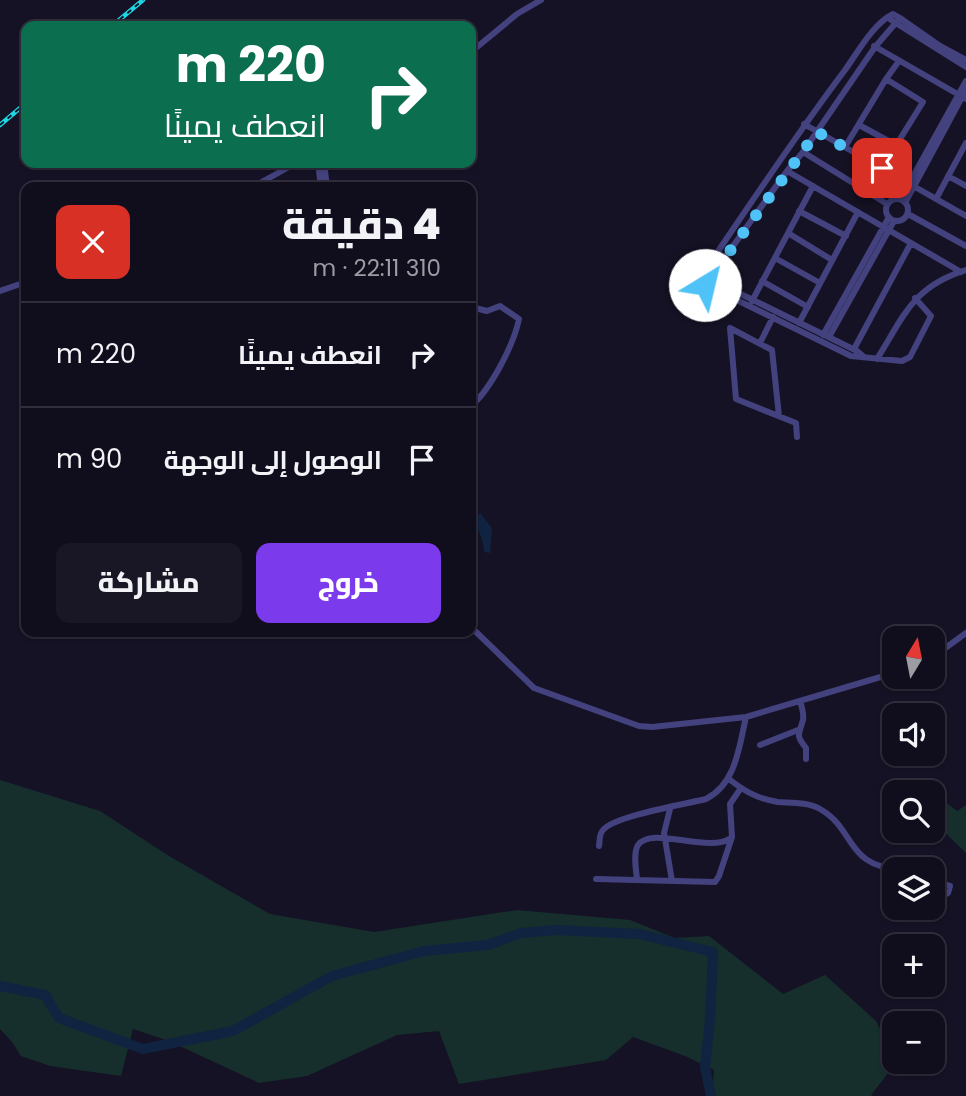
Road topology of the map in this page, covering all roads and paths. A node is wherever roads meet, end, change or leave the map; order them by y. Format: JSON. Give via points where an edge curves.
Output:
{"nodes":[{"id":1,"x":541,"y":0,"type":"edge"},
{"id":2,"x":897,"y":20,"type":"junction"},
{"id":3,"x":866,"y":41,"type":"junction"},
{"id":4,"x":875,"y":47,"type":"junction"},
{"id":5,"x":476,"y":48,"type":"edge"},
{"id":6,"x":966,"y":60,"type":"edge"},
{"id":7,"x":900,"y":61,"type":"junction"},
{"id":8,"x":850,"y":64,"type":"junction"},
{"id":9,"x":966,"y":67,"type":"edge"},
{"id":10,"x":859,"y":69,"type":"junction"},
{"id":11,"x":886,"y":79,"type":"junction"},
{"id":12,"x":966,"y":81,"type":"edge"},
{"id":13,"x":835,"y":84,"type":"junction"},
{"id":14,"x":845,"y":90,"type":"junction"},
{"id":15,"x":963,"y":95,"type":"edge"},
{"id":16,"x":820,"y":104,"type":"junction"},
{"id":17,"x":831,"y":111,"type":"junction"},
{"id":18,"x":804,"y":124,"type":"junction"},
{"id":19,"x":859,"y":125,"type":"junction"},
{"id":20,"x":817,"y":132,"type":"junction"},
{"id":21,"x":966,"y":143,"type":"edge"},
{"id":22,"x":896,"y":145,"type":"junction"},
{"id":23,"x":845,"y":148,"type":"junction"},
{"id":24,"x":787,"y":149,"type":"junction"},
{"id":25,"x":801,"y":155,"type":"junction"},
{"id":26,"x":287,"y":168,"type":"edge"},
{"id":27,"x":882,"y":168,"type":"junction"},
{"id":28,"x":773,"y":170,"type":"junction"},
{"id":29,"x":785,"y":173,"type":"junction"},
{"id":30,"x":947,"y":176,"type":"junction"},
{"id":31,"x":262,"y":182,"type":"edge"},
{"id":32,"x":910,"y":184,"type":"junction"},
{"id":33,"x":813,"y":186,"type":"junction"},
{"id":34,"x":966,"y":186,"type":"edge"},
{"id":35,"x":759,"y":191,"type":"junction"},
{"id":36,"x":767,"y":198,"type":"junction"},
{"id":37,"x":936,"y":199,"type":"junction"},
{"id":38,"x":903,"y":200,"type":"junction"},
{"id":39,"x":887,"y":204,"type":"junction"},
{"id":40,"x":799,"y":211,"type":"junction"},
{"id":41,"x":859,"y":212,"type":"junction"},
{"id":42,"x":744,"y":213,"type":"junction"},
{"id":43,"x":908,"y":214,"type":"junction"},
{"id":44,"x":966,"y":216,"type":"edge"},
{"id":45,"x":752,"y":219,"type":"junction"},
{"id":46,"x":891,"y":219,"type":"junction"},
{"id":47,"x":886,"y":228,"type":"junction"},
{"id":48,"x":730,"y":233,"type":"junction"},
{"id":49,"x":788,"y":233,"type":"junction"},
{"id":50,"x":846,"y":236,"type":"junction"},
{"id":51,"x":738,"y":239,"type":"junction"},
{"id":52,"x":911,"y":243,"type":"junction"},
{"id":53,"x":966,"y":246,"type":"edge"},
{"id":54,"x":775,"y":258,"type":"junction"},
{"id":55,"x":832,"y":261,"type":"junction"},
{"id":56,"x":963,"y":271,"type":"edge"},
{"id":57,"x":706,"y":276,"type":"junction"},
{"id":58,"x":762,"y":281,"type":"junction"},
{"id":59,"x":21,"y":284,"type":"edge"},
{"id":60,"x":820,"y":284,"type":"junction"},
{"id":61,"x":0,"y":291,"type":"edge"},
{"id":62,"x":915,"y":298,"type":"junction"},
{"id":63,"x":752,"y":301,"type":"junction"},
{"id":64,"x":808,"y":307,"type":"junction"},
{"id":65,"x":476,"y":308,"type":"edge"},
{"id":66,"x":774,"y":315,"type":"junction"},
{"id":67,"x":799,"y":323,"type":"junction"},
{"id":68,"x":826,"y":336,"type":"junction"},
{"id":69,"x":760,"y":343,"type":"junction"},
{"id":70,"x":854,"y":349,"type":"junction"},
{"id":71,"x":863,"y":356,"type":"junction"},
{"id":72,"x":877,"y":359,"type":"junction"},
{"id":73,"x":476,"y":402,"type":"edge"},
{"id":74,"x":779,"y":416,"type":"junction"},
{"id":75,"x":797,"y":437,"type":"dead end"},
{"id":76,"x":476,"y":632,"type":"edge"},
{"id":77,"x":966,"y":633,"type":"edge"},
{"id":78,"x":945,"y":648,"type":"edge"},
{"id":79,"x":882,"y":677,"type":"edge"},
{"id":80,"x":800,"y":701,"type":"junction"},
{"id":81,"x":746,"y":717,"type":"junction"},
{"id":82,"x":798,"y":730,"type":"junction"},
{"id":83,"x":760,"y":745,"type":"dead end"},
{"id":84,"x":806,"y":759,"type":"dead end"},
{"id":85,"x":729,"y":779,"type":"junction"},
{"id":86,"x":741,"y":788,"type":"junction"},
{"id":87,"x":670,"y":809,"type":"junction"},
{"id":88,"x":732,"y":837,"type":"junction"},
{"id":89,"x":665,"y":838,"type":"junction"},
{"id":90,"x":599,"y":846,"type":"dead end"},
{"id":91,"x":882,"y":865,"type":"edge"},
{"id":92,"x":596,"y":878,"type":"dead end"},
{"id":93,"x":637,"y":879,"type":"junction"},
{"id":94,"x":672,"y":881,"type":"junction"}],
"edges":[{"from":1,"to":5,"type":"street"},
{"from":2,"to":3,"type":"street","via":[[887,17]]},
{"from":2,"to":4,"type":"street"},
{"from":2,"to":6,"type":"street"},
{"from":2,"to":9,"type":"street"},
{"from":3,"to":4,"type":"street"},
{"from":3,"to":8,"type":"street"},
{"from":4,"to":7,"type":"street"},
{"from":4,"to":10,"type":"street"},
{"from":7,"to":11,"type":"street"},
{"from":7,"to":15,"type":"street"},
{"from":8,"to":10,"type":"street"},
{"from":8,"to":13,"type":"street"},
{"from":10,"to":14,"type":"street"},
{"from":11,"to":19,"type":"street"},
{"from":11,"to":22,"type":"street","via":[[923,102]]},
{"from":12,"to":15,"type":"street"},
{"from":13,"to":14,"type":"street"},
{"from":13,"to":16,"type":"street"},
{"from":14,"to":17,"type":"street"},
{"from":15,"to":32,"type":"street"},
{"from":16,"to":17,"type":"street"},
{"from":16,"to":18,"type":"street"},
{"from":17,"to":20,"type":"street"},
{"from":18,"to":20,"type":"street"},
{"from":18,"to":24,"type":"street"},
{"from":19,"to":22,"type":"street"},
{"from":19,"to":23,"type":"street"},
{"from":20,"to":23,"type":"street"},
{"from":20,"to":25,"type":"street"},
{"from":21,"to":30,"type":"street"},
{"from":22,"to":27,"type":"street"},
{"from":23,"to":27,"type":"street"},
{"from":24,"to":25,"type":"street"},
{"from":24,"to":28,"type":"street"},
{"from":25,"to":29,"type":"street"},
{"from":25,"to":39,"type":"street"},
{"from":26,"to":31,"type":"street"},
{"from":27,"to":32,"type":"street"},
{"from":28,"to":29,"type":"street"},
{"from":28,"to":35,"type":"street"},
{"from":29,"to":33,"type":"street"},
{"from":29,"to":36,"type":"street"},
{"from":30,"to":34,"type":"street"},
{"from":30,"to":37,"type":"street"},
{"from":32,"to":37,"type":"street"},
{"from":32,"to":38,"type":"street"},
{"from":33,"to":40,"type":"street"},
{"from":33,"to":41,"type":"street"},
{"from":35,"to":36,"type":"street"},
{"from":35,"to":42,"type":"street"},
{"from":36,"to":45,"type":"street"},
{"from":37,"to":44,"type":"street"},
{"from":38,"to":39,"type":"street"},
{"from":38,"to":43,"type":"street"},
{"from":39,"to":46,"type":"street"},
{"from":40,"to":49,"type":"street"},
{"from":40,"to":50,"type":"street"},
{"from":41,"to":47,"type":"street"},
{"from":41,"to":50,"type":"street"},
{"from":42,"to":45,"type":"street"},
{"from":42,"to":48,"type":"street"},
{"from":43,"to":46,"type":"street","via":[[901,221]]},
{"from":43,"to":53,"type":"street"},
{"from":45,"to":51,"type":"street"},
{"from":46,"to":47,"type":"street"},
{"from":47,"to":52,"type":"street"},
{"from":47,"to":68,"type":"street"},
{"from":48,"to":51,"type":"street"},
{"from":48,"to":57,"type":"street"},
{"from":49,"to":54,"type":"street"},
{"from":49,"to":55,"type":"street"},
{"from":50,"to":55,"type":"street"},
{"from":51,"to":57,"type":"street"},
{"from":52,"to":56,"type":"street"},
{"from":52,"to":70,"type":"street"},
{"from":54,"to":58,"type":"street"},
{"from":54,"to":60,"type":"street"},
{"from":55,"to":60,"type":"street"},
{"from":56,"to":62,"type":"street"},
{"from":57,"to":63,"type":"street"},
{"from":57,"to":66,"type":"street","via":[[705,285]]},
{"from":58,"to":63,"type":"street"},
{"from":58,"to":64,"type":"street"},
{"from":59,"to":61,"type":"street"},
{"from":60,"to":64,"type":"street"},
{"from":62,"to":72,"type":"street"},
{"from":62,"to":72,"type":"street","via":[[931,316],[911,357]]},
{"from":63,"to":66,"type":"street"},
{"from":64,"to":67,"type":"street"},
{"from":65,"to":73,"type":"street","via":[[487,311],[500,306],[519,318],[494,379]]},
{"from":66,"to":67,"type":"street"},
{"from":66,"to":69,"type":"street"},
{"from":66,"to":71,"type":"street","via":[[851,356]]},
{"from":67,"to":68,"type":"street"},
{"from":68,"to":70,"type":"street"},
{"from":69,"to":74,"type":"street","via":[[772,350]]},
{"from":69,"to":74,"type":"street","via":[[730,328],[736,398]]},
{"from":70,"to":71,"type":"street"},
{"from":71,"to":72,"type":"street"},
{"from":74,"to":75,"type":"street","via":[[796,423]]},
{"from":76,"to":81,"type":"street","via":[[534,688],[630,724],[652,727]]},
{"from":77,"to":78,"type":"street"},
{"from":79,"to":80,"type":"street"},
{"from":80,"to":81,"type":"street"},
{"from":80,"to":82,"type":"street","via":[[804,718]]},
{"from":81,"to":85,"type":"street"},
{"from":82,"to":83,"type":"street"},
{"from":82,"to":84,"type":"street"},
{"from":85,"to":86,"type":"street"},
{"from":85,"to":87,"type":"street","via":[[709,798]]},
{"from":86,"to":88,"type":"street","via":[[730,806]]},
{"from":86,"to":91,"type":"street","via":[[768,800],[816,807],[865,859]]},
{"from":87,"to":89,"type":"street"},
{"from":87,"to":90,"type":"street","via":[[614,822],[602,831]]},
{"from":88,"to":89,"type":"street","via":[[711,844]]},
{"from":88,"to":94,"type":"street","via":[[715,882]]},
{"from":89,"to":93,"type":"street","via":[[639,844]]},
{"from":89,"to":94,"type":"street"},
{"from":92,"to":93,"type":"street"},
{"from":93,"to":94,"type":"street"}]}
